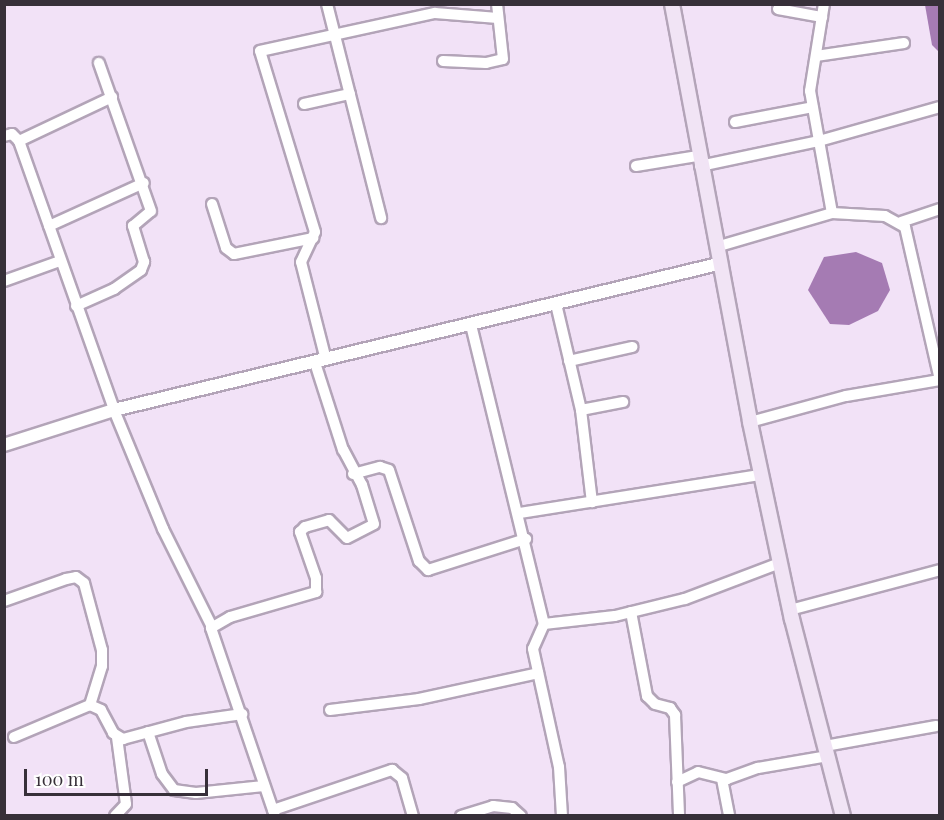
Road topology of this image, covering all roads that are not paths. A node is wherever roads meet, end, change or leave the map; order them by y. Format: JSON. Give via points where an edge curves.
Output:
{"nodes":[{"id":1,"x":327,"y":4,"type":"edge"},
{"id":2,"x":496,"y":4,"type":"edge"},
{"id":3,"x":672,"y":4,"type":"edge"},
{"id":4,"x":824,"y":4,"type":"edge"},
{"id":5,"x":778,"y":9,"type":"dead end"},
{"id":6,"x":822,"y":17,"type":"junction"},
{"id":7,"x":498,"y":18,"type":"junction"},
{"id":8,"x":335,"y":34,"type":"junction"},
{"id":9,"x":904,"y":43,"type":"dead end"},
{"id":10,"x":816,"y":56,"type":"junction"},
{"id":11,"x":442,"y":61,"type":"dead end"},
{"id":12,"x":99,"y":63,"type":"dead end"},
{"id":13,"x":350,"y":94,"type":"junction"},
{"id":14,"x":112,"y":97,"type":"junction"},
{"id":15,"x":304,"y":104,"type":"dead end"},
{"id":16,"x":813,"y":107,"type":"junction"},
{"id":17,"x":939,"y":107,"type":"edge"},
{"id":18,"x":735,"y":122,"type":"dead end"},
{"id":19,"x":4,"y":136,"type":"edge"},
{"id":20,"x":20,"y":141,"type":"junction"},
{"id":21,"x":819,"y":141,"type":"junction"},
{"id":22,"x":699,"y":161,"type":"junction"},
{"id":23,"x":636,"y":166,"type":"dead end"},
{"id":24,"x":144,"y":183,"type":"junction"},
{"id":25,"x":212,"y":204,"type":"dead end"},
{"id":26,"x":939,"y":209,"type":"edge"},
{"id":27,"x":832,"y":213,"type":"junction"},
{"id":28,"x":381,"y":218,"type":"dead end"},
{"id":29,"x":901,"y":222,"type":"junction"},
{"id":30,"x":49,"y":226,"type":"junction"},
{"id":31,"x":313,"y":238,"type":"junction"},
{"id":32,"x":716,"y":247,"type":"junction"},
{"id":33,"x":60,"y":261,"type":"junction"},
{"id":34,"x":718,"y":264,"type":"junction"},
{"id":35,"x":4,"y":281,"type":"edge"},
{"id":36,"x":556,"y":304,"type":"junction"},
{"id":37,"x":76,"y":306,"type":"junction"},
{"id":38,"x":471,"y":325,"type":"junction"},
{"id":39,"x":632,"y":347,"type":"dead end"},
{"id":40,"x":569,"y":361,"type":"junction"},
{"id":41,"x":321,"y":362,"type":"junction"},
{"id":42,"x":939,"y":380,"type":"edge"},
{"id":43,"x":623,"y":402,"type":"dead end"},
{"id":44,"x":114,"y":410,"type":"junction"},
{"id":45,"x":582,"y":410,"type":"junction"},
{"id":46,"x":750,"y":422,"type":"junction"},
{"id":47,"x":4,"y":445,"type":"edge"},
{"id":48,"x":353,"y":474,"type":"junction"},
{"id":49,"x":761,"y":474,"type":"junction"},
{"id":50,"x":592,"y":502,"type":"junction"},
{"id":51,"x":520,"y":513,"type":"junction"},
{"id":52,"x":526,"y":540,"type":"junction"},
{"id":53,"x":780,"y":563,"type":"junction"},
{"id":54,"x":939,"y":570,"type":"edge"},
{"id":55,"x":4,"y":601,"type":"edge"},
{"id":56,"x":790,"y":610,"type":"junction"},
{"id":57,"x":631,"y":612,"type":"junction"},
{"id":58,"x":544,"y":624,"type":"junction"},
{"id":59,"x":211,"y":625,"type":"junction"},
{"id":60,"x":538,"y":673,"type":"junction"},
{"id":61,"x":90,"y":705,"type":"junction"},
{"id":62,"x":330,"y":710,"type":"dead end"},
{"id":63,"x":242,"y":714,"type":"junction"},
{"id":64,"x":936,"y":726,"type":"dead end"},
{"id":65,"x":148,"y":732,"type":"junction"},
{"id":66,"x":14,"y":737,"type":"dead end"},
{"id":67,"x":117,"y":737,"type":"junction"},
{"id":68,"x":826,"y":751,"type":"junction"},
{"id":69,"x":722,"y":779,"type":"junction"},
{"id":70,"x":677,"y":782,"type":"junction"},
{"id":71,"x":264,"y":786,"type":"junction"},
{"id":72,"x":274,"y":813,"type":"edge"},
{"id":73,"x":115,"y":816,"type":"edge"},
{"id":74,"x":413,"y":816,"type":"edge"},
{"id":75,"x":461,"y":816,"type":"edge"},
{"id":76,"x":521,"y":816,"type":"edge"},
{"id":77,"x":562,"y":816,"type":"edge"},
{"id":78,"x":679,"y":816,"type":"edge"},
{"id":79,"x":729,"y":816,"type":"edge"},
{"id":80,"x":843,"y":816,"type":"edge"}],
"edges":[{"from":1,"to":8,"type":"street"},
{"from":2,"to":7,"type":"street"},
{"from":3,"to":22,"type":"main road"},
{"from":4,"to":6,"type":"street"},
{"from":5,"to":6,"type":"street"},
{"from":6,"to":10,"type":"street"},
{"from":7,"to":8,"type":"street","via":[[435,13]]},
{"from":7,"to":11,"type":"street","via":[[503,59],[486,63]]},
{"from":8,"to":13,"type":"street"},
{"from":8,"to":31,"type":"street","via":[[263,49],[259,55],[315,231]]},
{"from":9,"to":10,"type":"street"},
{"from":10,"to":16,"type":"street","via":[[810,91]]},
{"from":12,"to":14,"type":"street"},
{"from":13,"to":15,"type":"street"},
{"from":13,"to":28,"type":"street"},
{"from":14,"to":20,"type":"street"},
{"from":14,"to":24,"type":"street"},
{"from":16,"to":18,"type":"street"},
{"from":16,"to":21,"type":"street"},
{"from":17,"to":21,"type":"street"},
{"from":19,"to":20,"type":"street","via":[[12,134]]},
{"from":20,"to":30,"type":"street"},
{"from":21,"to":22,"type":"street"},
{"from":21,"to":27,"type":"street"},
{"from":22,"to":23,"type":"street"},
{"from":22,"to":32,"type":"main road"},
{"from":24,"to":30,"type":"street"},
{"from":24,"to":37,"type":"street","via":[[151,211],[136,222],[132,232],[144,262],[141,270],[114,289]]},
{"from":25,"to":31,"type":"street","via":[[226,248],[234,254]]},
{"from":26,"to":29,"type":"street"},
{"from":27,"to":29,"type":"street","via":[[885,216]]},
{"from":27,"to":32,"type":"street"},
{"from":29,"to":42,"type":"street","via":[[914,253]]},
{"from":30,"to":33,"type":"street"},
{"from":31,"to":41,"type":"street","via":[[303,250],[300,262]]},
{"from":32,"to":34,"type":"main road"},
{"from":33,"to":35,"type":"street"},
{"from":33,"to":37,"type":"street"},
{"from":34,"to":36,"type":"street"},
{"from":34,"to":46,"type":"main road"},
{"from":36,"to":38,"type":"street"},
{"from":36,"to":40,"type":"street"},
{"from":37,"to":44,"type":"street"},
{"from":38,"to":41,"type":"street"},
{"from":38,"to":51,"type":"street"},
{"from":39,"to":40,"type":"street"},
{"from":40,"to":45,"type":"street"},
{"from":41,"to":44,"type":"street"},
{"from":41,"to":48,"type":"street"},
{"from":42,"to":46,"type":"street","via":[[846,396]]},
{"from":43,"to":45,"type":"street"},
{"from":44,"to":47,"type":"street"},
{"from":44,"to":59,"type":"street","via":[[164,529]]},
{"from":45,"to":50,"type":"street"},
{"from":46,"to":49,"type":"main road"},
{"from":48,"to":52,"type":"street","via":[[380,467],[389,470],[419,561],[428,570]]},
{"from":48,"to":59,"type":"street","via":[[365,493],[374,524],[347,538],[329,520],[302,529],[316,592]]},
{"from":49,"to":50,"type":"street"},
{"from":49,"to":53,"type":"main road"},
{"from":50,"to":51,"type":"street"},
{"from":51,"to":52,"type":"street"},
{"from":52,"to":58,"type":"street"},
{"from":53,"to":56,"type":"main road"},
{"from":53,"to":57,"type":"street","via":[[685,599]]},
{"from":54,"to":56,"type":"street"},
{"from":55,"to":61,"type":"street","via":[[66,579],[76,577],[84,583],[102,650],[102,666]]},
{"from":56,"to":68,"type":"main road"},
{"from":57,"to":58,"type":"street"},
{"from":57,"to":70,"type":"street","via":[[647,696],[675,715]]},
{"from":58,"to":60,"type":"street","via":[[533,649]]},
{"from":59,"to":63,"type":"street"},
{"from":60,"to":62,"type":"street","via":[[419,699]]},
{"from":60,"to":77,"type":"street","via":[[560,767]]},
{"from":61,"to":66,"type":"street"},
{"from":61,"to":67,"type":"street","via":[[101,710]]},
{"from":63,"to":65,"type":"street"},
{"from":63,"to":71,"type":"street"},
{"from":64,"to":68,"type":"street"},
{"from":65,"to":67,"type":"street"},
{"from":65,"to":71,"type":"street","via":[[162,774],[174,790],[196,793]]},
{"from":67,"to":73,"type":"street","via":[[126,804]]},
{"from":68,"to":69,"type":"street"},
{"from":68,"to":80,"type":"main road"},
{"from":69,"to":70,"type":"street","via":[[698,772]]},
{"from":69,"to":79,"type":"street"},
{"from":70,"to":78,"type":"street"},
{"from":71,"to":72,"type":"street"},
{"from":72,"to":74,"type":"street","via":[[392,770],[402,778]]},
{"from":75,"to":76,"type":"street","via":[[493,806],[512,808]]}]}
